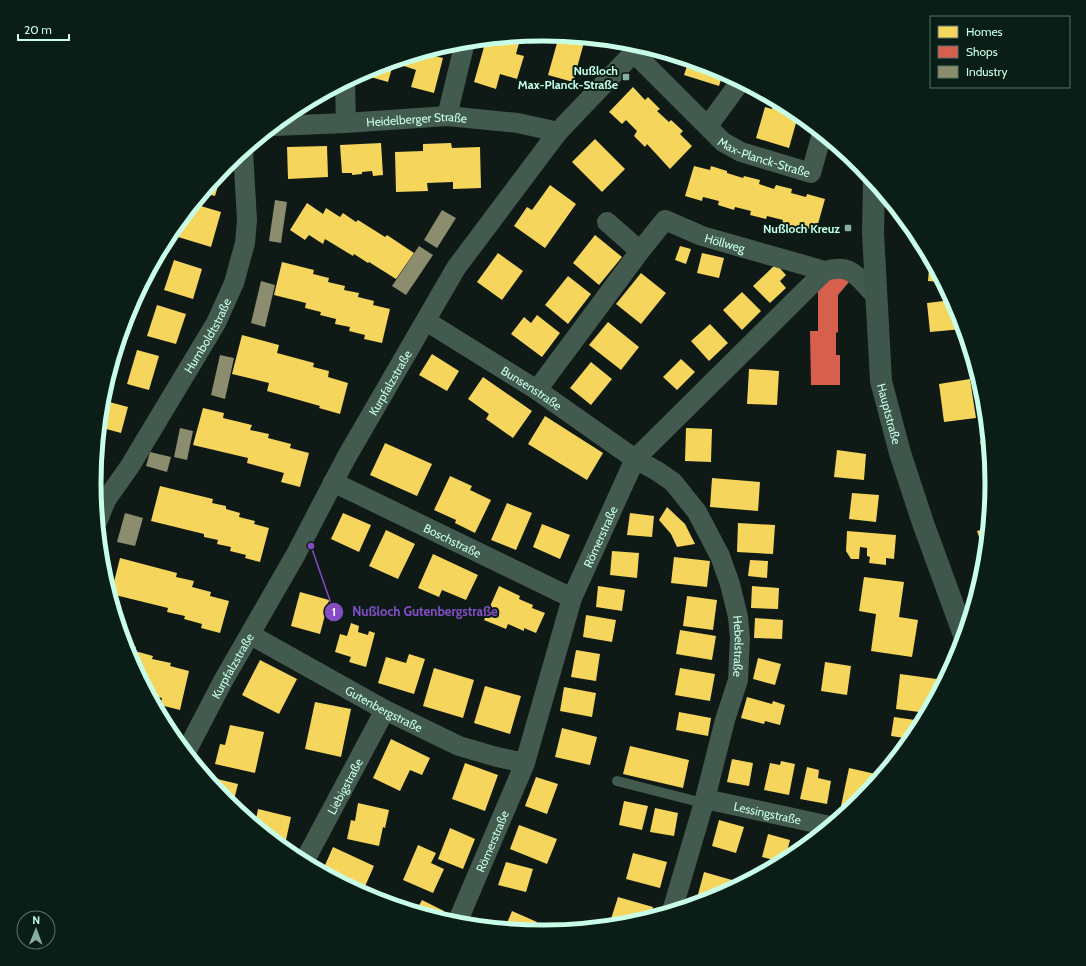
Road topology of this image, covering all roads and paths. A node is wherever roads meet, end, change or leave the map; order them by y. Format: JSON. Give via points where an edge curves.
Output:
{"nodes":[{"id":1,"x":463,"y":48,"type":"edge"},
{"id":2,"x":635,"y":51,"type":"edge"},
{"id":3,"x":639,"y":52,"type":"edge"},
{"id":4,"x":737,"y":86,"type":"edge"},
{"id":5,"x":345,"y":88,"type":"edge"},
{"id":6,"x":446,"y":116,"type":"junction"},
{"id":7,"x":346,"y":123,"type":"junction"},
{"id":8,"x":283,"y":126,"type":"edge"},
{"id":9,"x":708,"y":126,"type":"junction"},
{"id":10,"x":558,"y":132,"type":"junction"},
{"id":11,"x":820,"y":139,"type":"edge"},
{"id":12,"x":243,"y":158,"type":"edge"},
{"id":13,"x":874,"y":191,"type":"edge"},
{"id":14,"x":607,"y":222,"type":"dead end"},
{"id":15,"x":640,"y":251,"type":"junction"},
{"id":16,"x":825,"y":271,"type":"junction"},
{"id":17,"x":875,"y":295,"type":"junction"},
{"id":18,"x":426,"y":321,"type":"junction"},
{"id":19,"x":537,"y":390,"type":"junction"},
{"id":20,"x":635,"y":459,"type":"junction"},
{"id":21,"x":333,"y":482,"type":"junction"},
{"id":22,"x":102,"y":501,"type":"edge"},
{"id":23,"x":572,"y":598,"type":"junction"},
{"id":24,"x":961,"y":627,"type":"edge"},
{"id":25,"x":251,"y":635,"type":"junction"},
{"id":26,"x":385,"y":710,"type":"junction"},
{"id":27,"x":189,"y":747,"type":"edge"},
{"id":28,"x":525,"y":763,"type":"junction"},
{"id":29,"x":617,"y":781,"type":"dead end"},
{"id":30,"x":704,"y":801,"type":"junction"},
{"id":31,"x":823,"y":825,"type":"edge"},
{"id":32,"x":307,"y":857,"type":"edge"},
{"id":33,"x":674,"y":905,"type":"edge"},
{"id":34,"x":460,"y":917,"type":"edge"}],
"edges":[{"from":1,"to":6,"type":"street"},
{"from":2,"to":10,"type":"street","name":"Kurpfalzstraße"},
{"from":3,"to":9,"type":"street","name":"Max-Planck-Straße"},
{"from":4,"to":9,"type":"street","name":"Max-Planck-Straße"},
{"from":5,"to":7,"type":"street"},
{"from":6,"to":7,"type":"street","name":"Heidelberger Straße"},
{"from":6,"to":10,"type":"street","name":"Heidelberger Straße","via":[[518,123]]},
{"from":7,"to":8,"type":"street","name":"Heidelberger Straße"},
{"from":9,"to":11,"type":"street","name":"Max-Planck-Straße","via":[[723,142],[740,152],[811,173]]},
{"from":10,"to":18,"type":"street","name":"Kurpfalzstraße","via":[[456,268]]},
{"from":12,"to":22,"type":"street","name":"Humboldtstraße","via":[[247,220],[245,243],[234,283],[216,323],[130,466]]},
{"from":13,"to":17,"type":"main road","name":"Hauptstraße"},
{"from":14,"to":15,"type":"street"},
{"from":15,"to":16,"type":"street","name":"Höllweg","via":[[666,220],[702,236]]},
{"from":15,"to":19,"type":"street","name":"Höllweg"},
{"from":16,"to":17,"type":"street","via":[[847,269],[857,275]]},
{"from":16,"to":20,"type":"street","name":"Römerstraße"},
{"from":17,"to":24,"type":"main road","name":"Hauptstraße","via":[[881,381],[900,453]]},
{"from":18,"to":19,"type":"street","name":"Bunsenstraße"},
{"from":18,"to":21,"type":"street","name":"Kurpfalzstraße"},
{"from":19,"to":20,"type":"street","name":"Bunsenstraße"},
{"from":20,"to":23,"type":"street","name":"Römerstraße"},
{"from":20,"to":30,"type":"street","name":"Hebelstraße","via":[[673,482],[697,512],[720,556],[738,617],[738,680],[724,720]]},
{"from":21,"to":23,"type":"street","name":"Boschstraße"},
{"from":21,"to":25,"type":"street","name":"Kurpfalzstraße"},
{"from":23,"to":28,"type":"street","name":"Römerstraße"},
{"from":25,"to":26,"type":"street","name":"Gutenbergstraße"},
{"from":25,"to":27,"type":"street","name":"Kurpfalzstraße"},
{"from":26,"to":28,"type":"street","name":"Gutenbergstraße","via":[[459,746]]},
{"from":26,"to":32,"type":"street","name":"Liebigstraße"},
{"from":28,"to":34,"type":"street","name":"Römerstraße"},
{"from":29,"to":30,"type":"lane","name":"Lessingstraße"},
{"from":30,"to":31,"type":"street","name":"Lessingstraße"},
{"from":30,"to":33,"type":"street","name":"Hebelstraße"}]}
